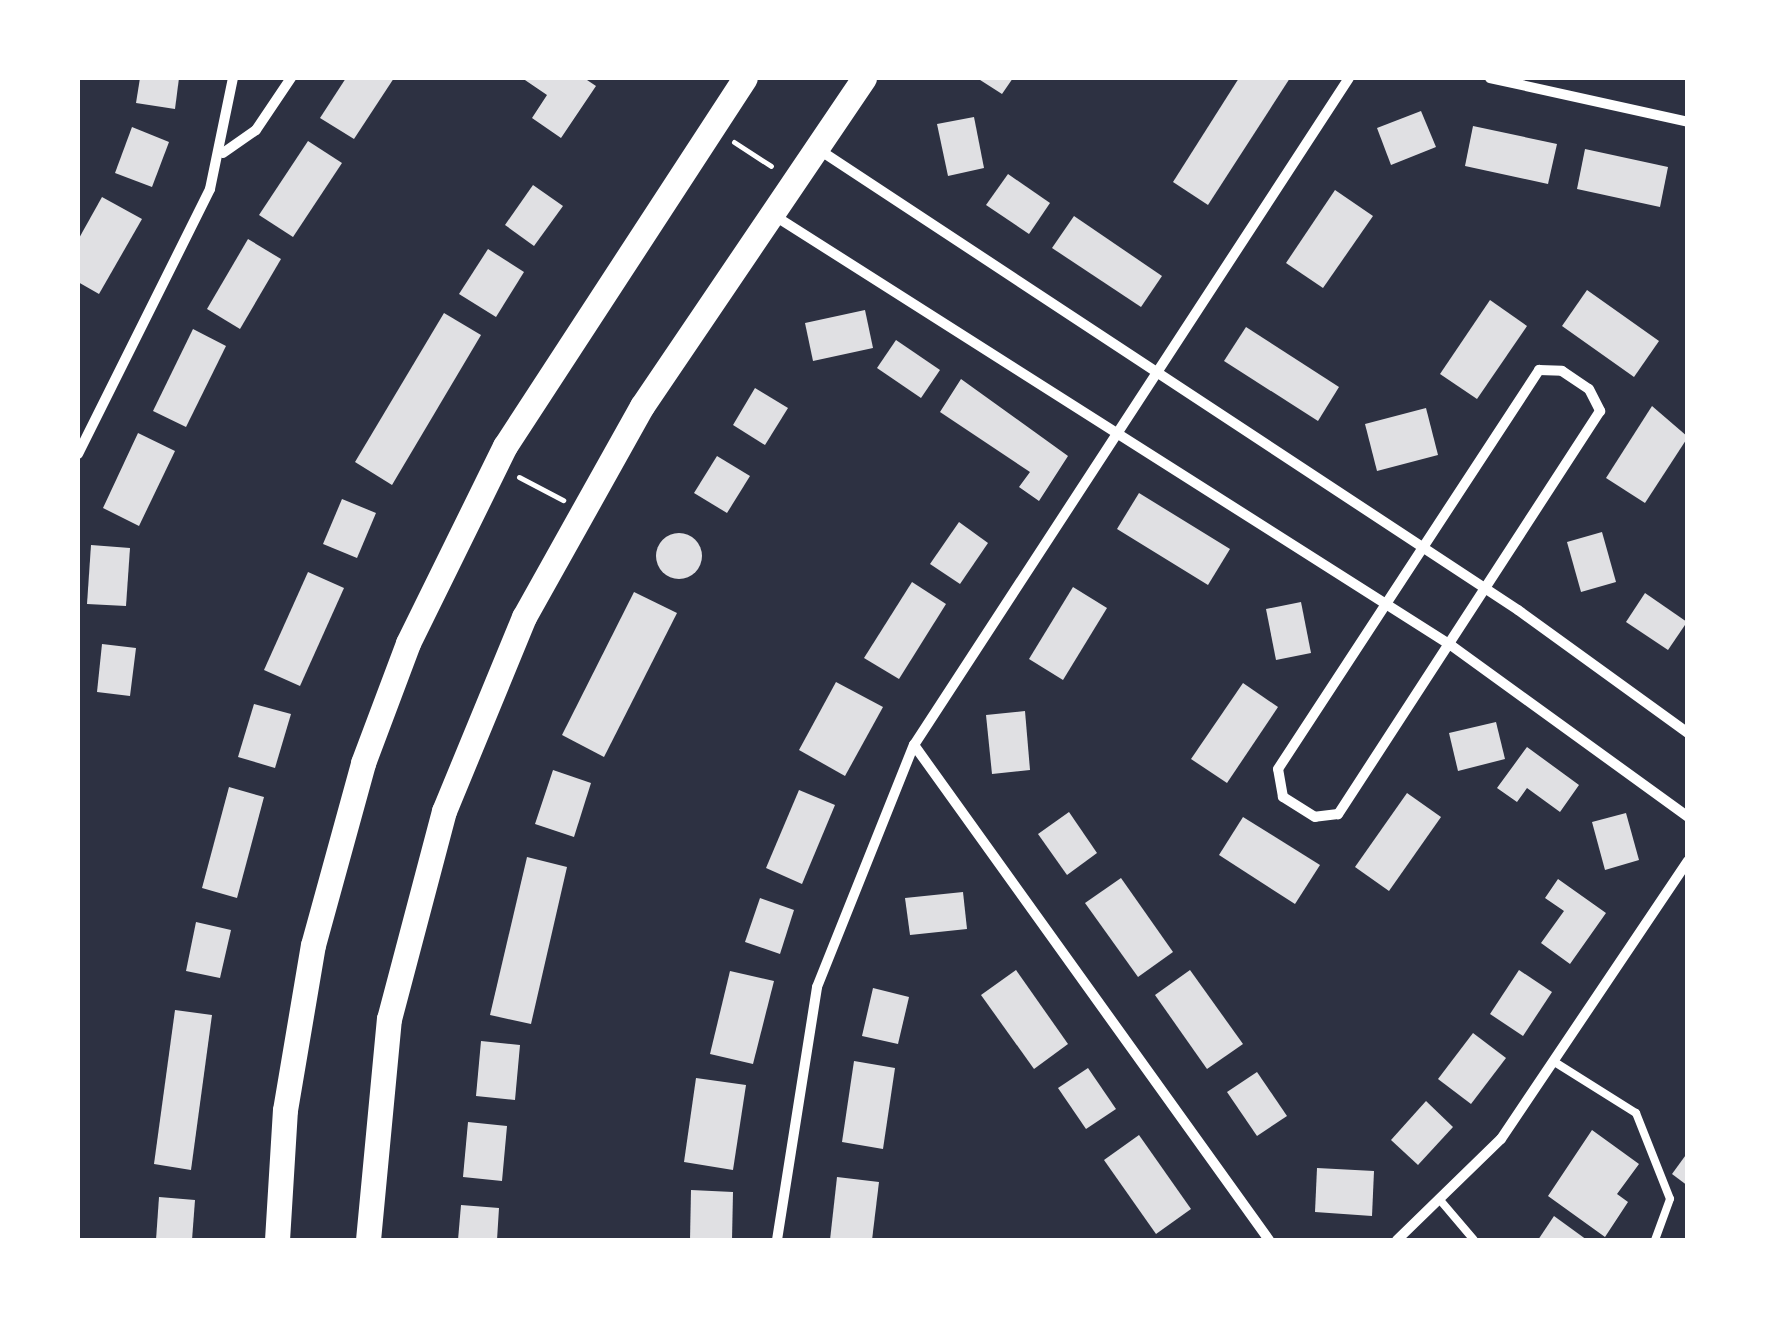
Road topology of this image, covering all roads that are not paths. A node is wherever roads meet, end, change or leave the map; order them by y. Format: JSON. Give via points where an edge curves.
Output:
{"nodes":[{"id":1,"x":233,"y":78,"type":"edge"},
{"id":2,"x":291,"y":78,"type":"edge"},
{"id":3,"x":744,"y":78,"type":"edge"},
{"id":4,"x":864,"y":78,"type":"edge"},
{"id":5,"x":1349,"y":78,"type":"edge"},
{"id":6,"x":1490,"y":78,"type":"edge"},
{"id":7,"x":1688,"y":122,"type":"edge"},
{"id":8,"x":817,"y":148,"type":"junction"},
{"id":9,"x":223,"y":152,"type":"junction"},
{"id":10,"x":772,"y":214,"type":"junction"},
{"id":11,"x":1154,"y":373,"type":"junction"},
{"id":12,"x":1116,"y":426,"type":"junction"},
{"id":13,"x":78,"y":454,"type":"edge"},
{"id":14,"x":1420,"y":547,"type":"junction"},
{"id":15,"x":1486,"y":590,"type":"junction"},
{"id":16,"x":1384,"y":606,"type":"junction"},
{"id":17,"x":1452,"y":646,"type":"junction"},
{"id":18,"x":1688,"y":733,"type":"edge"},
{"id":19,"x":914,"y":745,"type":"junction"},
{"id":20,"x":1688,"y":817,"type":"edge"},
{"id":21,"x":1688,"y":861,"type":"edge"},
{"id":22,"x":1553,"y":1061,"type":"junction"},
{"id":23,"x":1440,"y":1200,"type":"junction"},
{"id":24,"x":276,"y":1240,"type":"edge"},
{"id":25,"x":368,"y":1240,"type":"edge"},
{"id":26,"x":778,"y":1240,"type":"edge"},
{"id":27,"x":1269,"y":1240,"type":"edge"},
{"id":28,"x":1397,"y":1240,"type":"edge"},
{"id":29,"x":1474,"y":1240,"type":"edge"},
{"id":30,"x":1656,"y":1240,"type":"edge"}],
"edges":[{"from":1,"to":9,"type":"street"},
{"from":2,"to":9,"type":"street","via":[[256,130]]},
{"from":3,"to":24,"type":"main road","via":[[495,465],[408,643],[363,763],[297,1032]]},
{"from":4,"to":8,"type":"main road"},
{"from":5,"to":11,"type":"street"},
{"from":6,"to":7,"type":"street"},
{"from":8,"to":10,"type":"main road"},
{"from":8,"to":11,"type":"street"},
{"from":9,"to":13,"type":"street"},
{"from":10,"to":12,"type":"street"},
{"from":10,"to":25,"type":"main road","via":[[583,510],[524,616],[444,811],[389,1020]]},
{"from":11,"to":12,"type":"street"},
{"from":11,"to":14,"type":"street"},
{"from":12,"to":16,"type":"street"},
{"from":12,"to":19,"type":"street"},
{"from":14,"to":15,"type":"street"},
{"from":14,"to":15,"type":"street","via":[[1539,370],[1562,371],[1600,411]]},
{"from":14,"to":16,"type":"street"},
{"from":15,"to":17,"type":"street"},
{"from":15,"to":18,"type":"street"},
{"from":16,"to":17,"type":"street"},
{"from":16,"to":17,"type":"street","via":[[1278,769],[1284,796],[1315,817],[1338,814]]},
{"from":17,"to":20,"type":"street"},
{"from":19,"to":26,"type":"street","via":[[817,987]]},
{"from":19,"to":27,"type":"street"},
{"from":21,"to":22,"type":"street"},
{"from":22,"to":23,"type":"street","via":[[1501,1139]]},
{"from":22,"to":30,"type":"lane","via":[[1636,1113],[1670,1199]]},
{"from":23,"to":28,"type":"street"},
{"from":23,"to":29,"type":"lane"}]}
